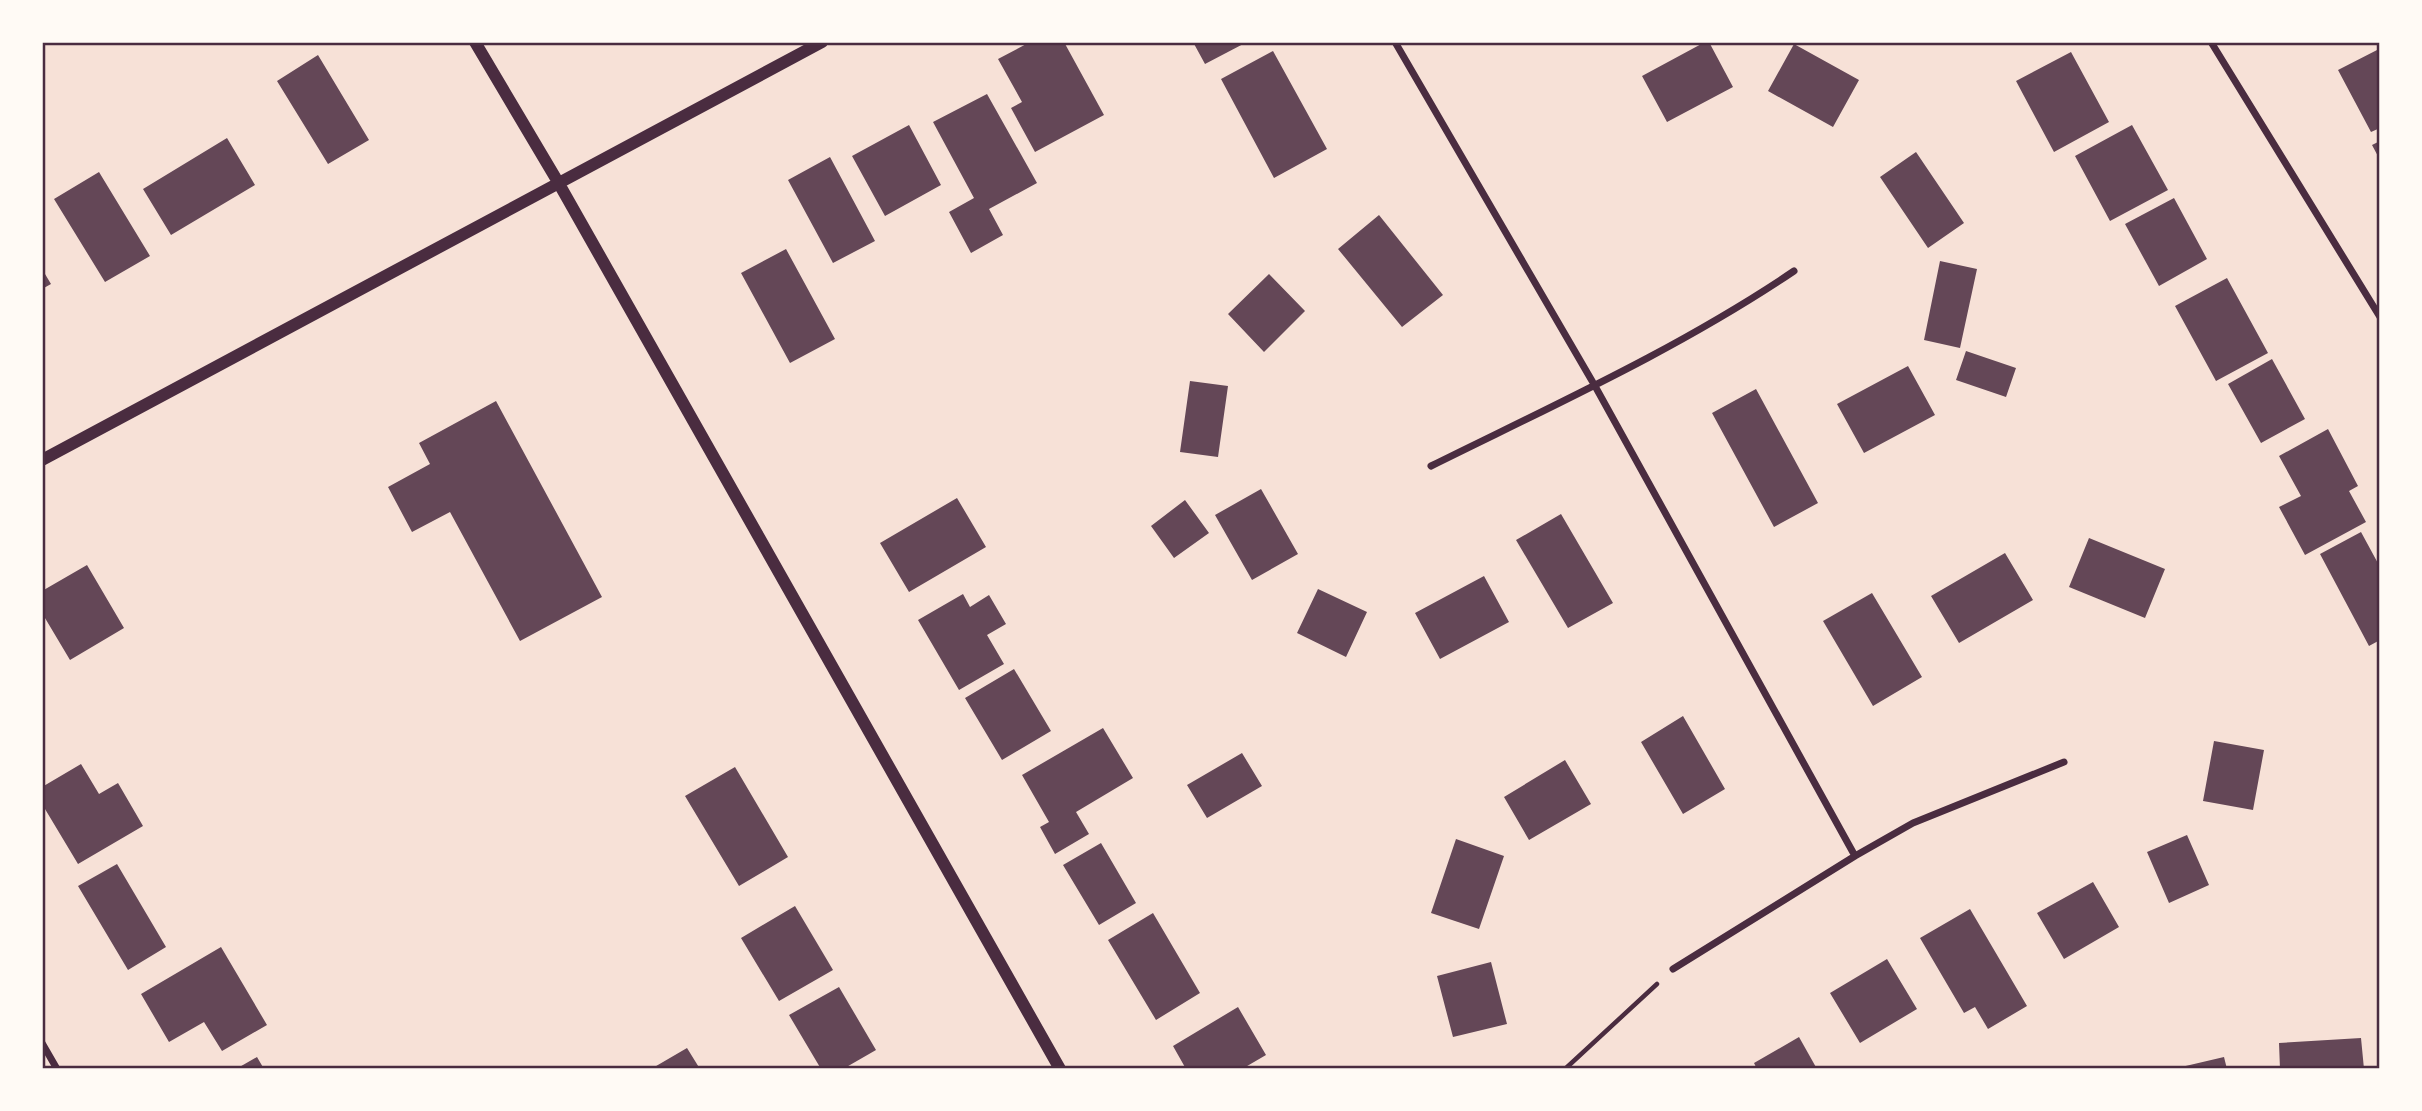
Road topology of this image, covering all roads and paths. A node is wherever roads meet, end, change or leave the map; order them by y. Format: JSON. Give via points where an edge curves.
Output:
{"nodes":[{"id":1,"x":475,"y":42,"type":"edge"},
{"id":2,"x":822,"y":42,"type":"edge"},
{"id":3,"x":1395,"y":42,"type":"edge"},
{"id":4,"x":2211,"y":42,"type":"edge"},
{"id":5,"x":558,"y":182,"type":"junction"},
{"id":6,"x":1794,"y":271,"type":"dead end"},
{"id":7,"x":2380,"y":317,"type":"edge"},
{"id":8,"x":1595,"y":386,"type":"junction"},
{"id":9,"x":42,"y":460,"type":"edge"},
{"id":10,"x":1431,"y":466,"type":"dead end"},
{"id":11,"x":2064,"y":762,"type":"dead end"},
{"id":12,"x":1855,"y":856,"type":"junction"},
{"id":13,"x":1673,"y":969,"type":"joint"},
{"id":14,"x":42,"y":1043,"type":"edge"},
{"id":15,"x":1058,"y":1068,"type":"edge"},
{"id":16,"x":57,"y":1069,"type":"edge"},
{"id":17,"x":1565,"y":1069,"type":"edge"}],
"edges":[{"from":1,"to":5,"type":"street"},
{"from":2,"to":5,"type":"street"},
{"from":3,"to":8,"type":"street"},
{"from":4,"to":7,"type":"street"},
{"from":5,"to":9,"type":"street"},
{"from":5,"to":15,"type":"street"},
{"from":6,"to":8,"type":"street","via":[[1738,309]]},
{"from":8,"to":10,"type":"street"},
{"from":8,"to":12,"type":"street"},
{"from":11,"to":12,"type":"street","via":[[1913,823]]},
{"from":12,"to":13,"type":"street"},
{"from":13,"to":17,"type":"path"},
{"from":14,"to":16,"type":"street"}]}
